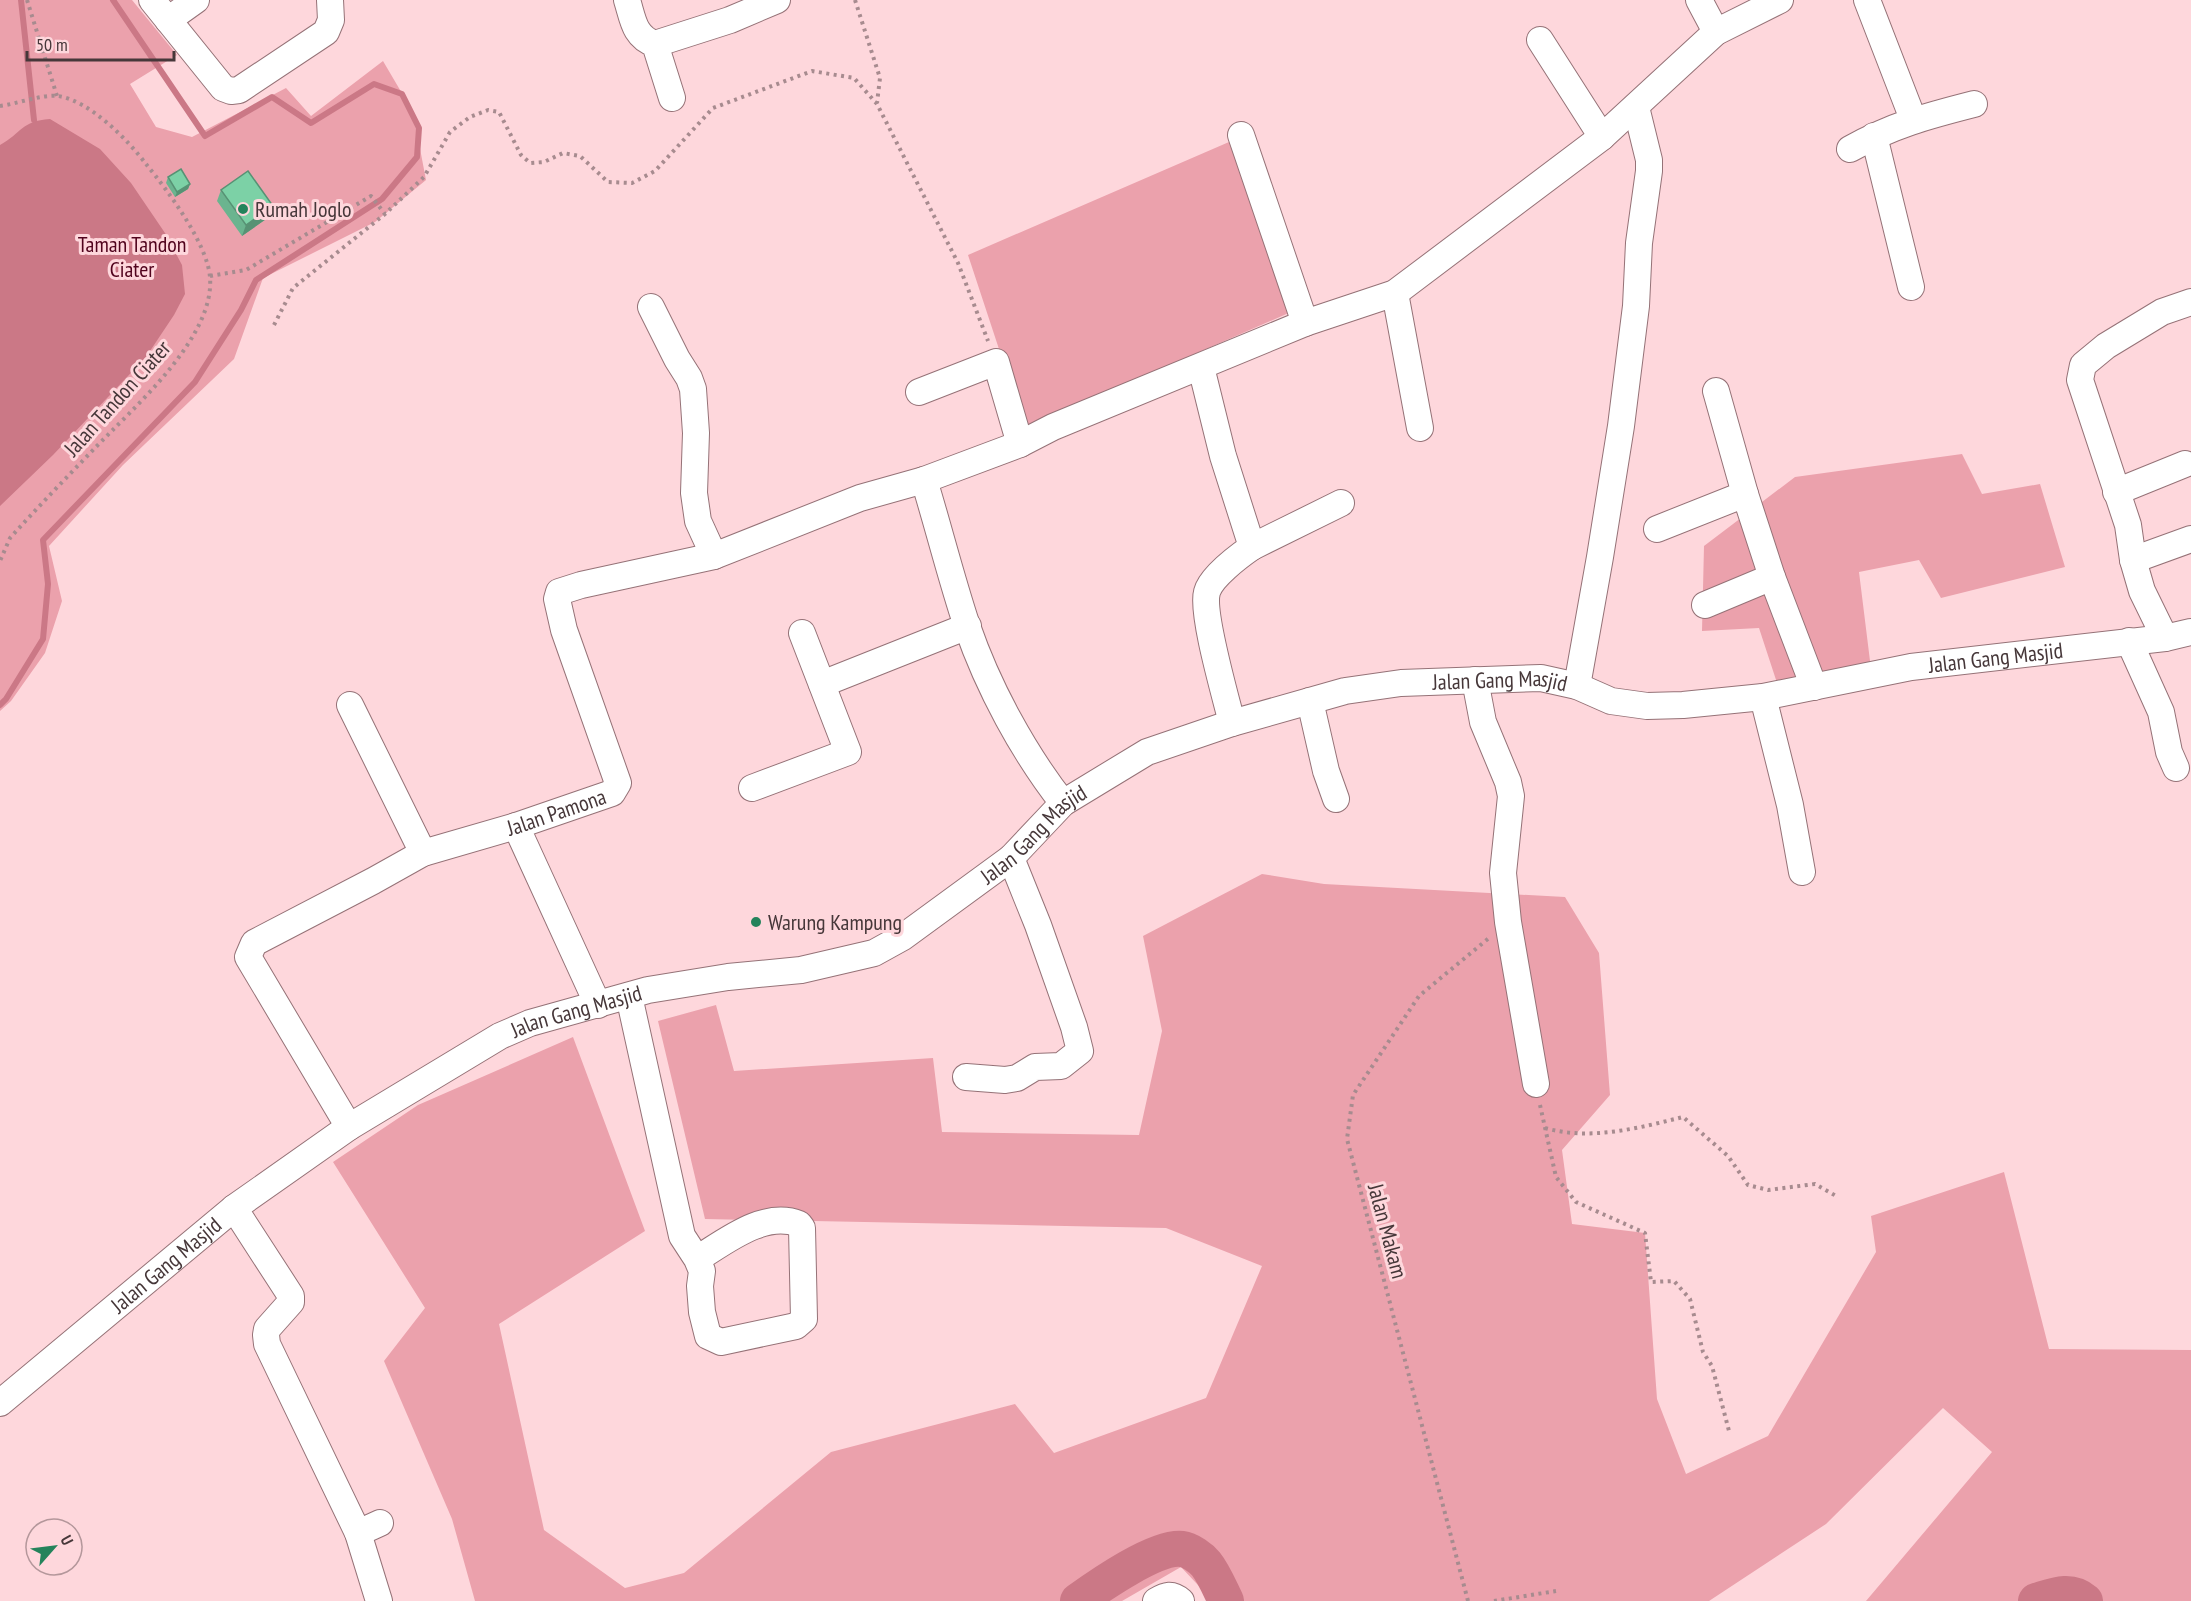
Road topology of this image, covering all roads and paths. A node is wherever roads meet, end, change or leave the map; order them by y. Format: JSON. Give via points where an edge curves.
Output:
{"nodes":[{"id":1,"x":27,"y":0,"type":"edge"},
{"id":2,"x":152,"y":0,"type":"edge"},
{"id":3,"x":196,"y":0,"type":"edge"},
{"id":4,"x":330,"y":0,"type":"edge"},
{"id":5,"x":627,"y":0,"type":"edge"},
{"id":6,"x":777,"y":0,"type":"edge"},
{"id":7,"x":855,"y":0,"type":"edge"},
{"id":8,"x":1699,"y":0,"type":"edge"},
{"id":9,"x":1780,"y":0,"type":"edge"},
{"id":10,"x":1867,"y":0,"type":"edge"},
{"id":11,"x":728,"y":10,"type":"edge"},
{"id":12,"x":168,"y":20,"type":"junction"},
{"id":13,"x":1716,"y":32,"type":"junction"},
{"id":14,"x":1540,"y":40,"type":"dead end"},
{"id":15,"x":655,"y":44,"type":"junction"},
{"id":16,"x":57,"y":96,"type":"junction"},
{"id":17,"x":672,"y":98,"type":"dead end"},
{"id":18,"x":877,"y":104,"type":"junction"},
{"id":19,"x":1974,"y":104,"type":"dead end"},
{"id":20,"x":0,"y":106,"type":"edge"},
{"id":21,"x":1636,"y":107,"type":"junction"},
{"id":22,"x":1913,"y":119,"type":"junction"},
{"id":23,"x":1241,"y":135,"type":"dead end"},
{"id":24,"x":1602,"y":136,"type":"junction"},
{"id":25,"x":1874,"y":136,"type":"junction"},
{"id":26,"x":1850,"y":149,"type":"dead end"},
{"id":27,"x":385,"y":214,"type":"junction"},
{"id":28,"x":210,"y":276,"type":"junction"},
{"id":29,"x":1911,"y":287,"type":"dead end"},
{"id":30,"x":1395,"y":293,"type":"junction"},
{"id":31,"x":2191,"y":302,"type":"edge"},
{"id":32,"x":651,"y":307,"type":"dead end"},
{"id":33,"x":1305,"y":323,"type":"junction"},
{"id":34,"x":274,"y":325,"type":"dead end"},
{"id":35,"x":996,"y":362,"type":"junction"},
{"id":36,"x":1201,"y":367,"type":"junction"},
{"id":37,"x":1716,"y":391,"type":"dead end"},
{"id":38,"x":919,"y":392,"type":"dead end"},
{"id":39,"x":1420,"y":428,"type":"dead end"},
{"id":40,"x":1020,"y":444,"type":"junction"},
{"id":41,"x":2185,"y":464,"type":"dead end"},
{"id":42,"x":924,"y":480,"type":"junction"},
{"id":43,"x":2116,"y":492,"type":"junction"},
{"id":44,"x":1745,"y":494,"type":"junction"},
{"id":45,"x":1341,"y":503,"type":"dead end"},
{"id":46,"x":1656,"y":529,"type":"dead end"},
{"id":47,"x":2191,"y":539,"type":"edge"},
{"id":48,"x":1252,"y":547,"type":"junction"},
{"id":49,"x":714,"y":556,"type":"junction"},
{"id":50,"x":2133,"y":560,"type":"junction"},
{"id":51,"x":0,"y":561,"type":"edge"},
{"id":52,"x":1772,"y":577,"type":"junction"},
{"id":53,"x":1705,"y":605,"type":"dead end"},
{"id":54,"x":968,"y":627,"type":"junction"},
{"id":55,"x":2191,"y":632,"type":"edge"},
{"id":56,"x":802,"y":633,"type":"dead end"},
{"id":57,"x":2165,"y":638,"type":"junction"},
{"id":58,"x":2129,"y":641,"type":"junction"},
{"id":59,"x":1475,"y":680,"type":"junction"},
{"id":60,"x":822,"y":684,"type":"junction"},
{"id":61,"x":1577,"y":686,"type":"junction"},
{"id":62,"x":1814,"y":687,"type":"junction"},
{"id":63,"x":1763,"y":698,"type":"junction"},
{"id":64,"x":1310,"y":701,"type":"junction"},
{"id":65,"x":350,"y":705,"type":"dead end"},
{"id":66,"x":1232,"y":723,"type":"junction"},
{"id":67,"x":2176,"y":768,"type":"dead end"},
{"id":68,"x":752,"y":788,"type":"dead end"},
{"id":69,"x":1336,"y":799,"type":"dead end"},
{"id":70,"x":1063,"y":803,"type":"junction"},
{"id":71,"x":516,"y":826,"type":"junction"},
{"id":72,"x":423,"y":853,"type":"junction"},
{"id":73,"x":1011,"y":858,"type":"junction"},
{"id":74,"x":1802,"y":872,"type":"dead end"},
{"id":75,"x":1509,"y":922,"type":"junction"},
{"id":76,"x":629,"y":996,"type":"junction"},
{"id":77,"x":598,"y":1005,"type":"junction"},
{"id":78,"x":966,"y":1077,"type":"dead end"},
{"id":79,"x":1536,"y":1084,"type":"joint"},
{"id":80,"x":349,"y":1127,"type":"junction"},
{"id":81,"x":1545,"y":1128,"type":"junction"},
{"id":82,"x":1838,"y":1197,"type":"dead end"},
{"id":83,"x":234,"y":1208,"type":"junction"},
{"id":84,"x":697,"y":1258,"type":"junction"},
{"id":85,"x":0,"y":1402,"type":"edge"},
{"id":86,"x":1729,"y":1431,"type":"dead end"},
{"id":87,"x":1556,"y":1591,"type":"dead end"},
{"id":88,"x":379,"y":1601,"type":"edge"},
{"id":89,"x":1156,"y":1601,"type":"edge"},
{"id":90,"x":1181,"y":1601,"type":"edge"},
{"id":91,"x":1468,"y":1601,"type":"edge"},
{"id":92,"x":1494,"y":1601,"type":"edge"}],
"edges":[{"from":1,"to":16,"type":"path"},
{"from":2,"to":12,"type":"street"},
{"from":3,"to":12,"type":"street"},
{"from":4,"to":12,"type":"street","via":[[331,20],[326,32],[239,90],[231,91],[223,88]]},
{"from":5,"to":15,"type":"street","via":[[638,33]]},
{"from":6,"to":11,"type":"street"},
{"from":7,"to":18,"type":"path","via":[[880,78]]},
{"from":8,"to":13,"type":"street"},
{"from":9,"to":13,"type":"street","name":"Jalan Pamona"},
{"from":10,"to":22,"type":"street"},
{"from":11,"to":15,"type":"street"},
{"from":13,"to":21,"type":"street","name":"Jalan Pamona"},
{"from":14,"to":24,"type":"street"},
{"from":15,"to":17,"type":"street"},
{"from":16,"to":20,"type":"path","name":"Jalan Tandon Ciater"},
{"from":16,"to":28,"type":"path","name":"Jalan Tandon Ciater","via":[[101,117],[133,147],[180,211],[206,255]]},
{"from":18,"to":27,"type":"path","via":[[854,78],[812,71],[713,108],[655,171],[632,183],[608,182],[580,156],[563,153],[544,162],[530,163],[521,155],[499,112],[488,110],[450,132],[424,177]]},
{"from":18,"to":35,"type":"path","via":[[958,263]]},
{"from":19,"to":22,"type":"street"},
{"from":21,"to":24,"type":"street","name":"Jalan Pamona"},
{"from":21,"to":61,"type":"street","via":[[1649,160],[1636,306],[1621,426]]},
{"from":22,"to":25,"type":"street"},
{"from":23,"to":33,"type":"street"},
{"from":24,"to":30,"type":"street","name":"Jalan Pamona"},
{"from":25,"to":26,"type":"street"},
{"from":25,"to":29,"type":"street"},
{"from":27,"to":28,"type":"path","via":[[371,196],[246,270]]},
{"from":27,"to":34,"type":"path","via":[[293,288]]},
{"from":28,"to":51,"type":"path","name":"Jalan Tandon Ciater","via":[[210,296],[201,321],[178,358],[10,538]]},
{"from":30,"to":33,"type":"street","name":"Jalan Pamona"},
{"from":30,"to":39,"type":"street"},
{"from":31,"to":43,"type":"street","via":[[2162,312],[2083,365],[2080,380]]},
{"from":32,"to":49,"type":"street","via":[[693,389],[694,493],[698,521]]},
{"from":33,"to":36,"type":"street","name":"Jalan Pamona"},
{"from":35,"to":38,"type":"street"},
{"from":35,"to":40,"type":"street"},
{"from":36,"to":40,"type":"street","name":"Jalan Pamona"},
{"from":36,"to":48,"type":"street","via":[[1223,456]]},
{"from":37,"to":44,"type":"street"},
{"from":40,"to":42,"type":"street","name":"Jalan Pamona"},
{"from":41,"to":43,"type":"street"},
{"from":42,"to":49,"type":"street","name":"Jalan Pamona","via":[[860,498]]},
{"from":42,"to":54,"type":"street"},
{"from":43,"to":50,"type":"street","via":[[2128,525]]},
{"from":44,"to":46,"type":"street"},
{"from":44,"to":52,"type":"street"},
{"from":45,"to":48,"type":"street"},
{"from":47,"to":50,"type":"street"},
{"from":48,"to":66,"type":"street","via":[[1228,564],[1207,591],[1213,645]]},
{"from":49,"to":71,"type":"street","name":"Jalan Pamona","via":[[559,592],[564,630],[618,783],[612,793]]},
{"from":50,"to":57,"type":"street","via":[[2142,591]]},
{"from":52,"to":53,"type":"street"},
{"from":52,"to":62,"type":"street"},
{"from":54,"to":60,"type":"street"},
{"from":54,"to":70,"type":"street","via":[[1015,728],[1041,775]]},
{"from":55,"to":57,"type":"street","name":"Jalan Gang Masjid"},
{"from":56,"to":60,"type":"street"},
{"from":57,"to":58,"type":"street","name":"Jalan Gang Masjid"},
{"from":58,"to":62,"type":"street","name":"Jalan Gang Masjid","via":[[1911,667]]},
{"from":58,"to":67,"type":"street","via":[[2161,712]]},
{"from":59,"to":61,"type":"street","name":"Jalan Gang Masjid","via":[[1541,678]]},
{"from":59,"to":64,"type":"street","name":"Jalan Gang Masjid","via":[[1401,683],[1345,691]]},
{"from":59,"to":75,"type":"street","via":[[1483,722],[1510,796],[1503,873]]},
{"from":60,"to":68,"type":"street","via":[[848,752]]},
{"from":61,"to":63,"type":"street","name":"Jalan Gang Masjid","via":[[1611,701],[1647,706]]},
{"from":62,"to":63,"type":"street","name":"Jalan Gang Masjid"},
{"from":63,"to":74,"type":"street"},
{"from":64,"to":66,"type":"street","name":"Jalan Gang Masjid"},
{"from":64,"to":69,"type":"street"},
{"from":65,"to":72,"type":"street"},
{"from":66,"to":70,"type":"street","name":"Jalan Gang Masjid","via":[[1147,752]]},
{"from":70,"to":73,"type":"street","name":"Jalan Gang Masjid"},
{"from":71,"to":72,"type":"street","name":"Jalan Pamona"},
{"from":71,"to":77,"type":"street"},
{"from":72,"to":80,"type":"street","name":"Jalan Pamona","via":[[254,943],[248,953],[267,993]]},
{"from":73,"to":76,"type":"street","name":"Jalan Gang Masjid","via":[[903,937],[874,953],[801,970],[728,977]]},
{"from":73,"to":78,"type":"street","via":[[1080,1051],[1061,1066],[1035,1067],[1017,1078]]},
{"from":75,"to":79,"type":"street"},
{"from":75,"to":91,"type":"path","name":"Jalan Makam","via":[[1419,996],[1353,1095],[1347,1139]]},
{"from":76,"to":77,"type":"street","name":"Jalan Gang Masjid"},
{"from":76,"to":84,"type":"street","via":[[682,1236]]},
{"from":77,"to":80,"type":"street","name":"Jalan Gang Masjid","via":[[530,1023],[500,1036]]},
{"from":79,"to":81,"type":"path"},
{"from":80,"to":83,"type":"street","name":"Jalan Gang Masjid"},
{"from":81,"to":82,"type":"path","via":[[1566,1134],[1632,1130],[1683,1117],[1728,1156],[1748,1185],[1768,1190],[1815,1185]]},
{"from":81,"to":86,"type":"path","via":[[1556,1177],[1576,1202],[1645,1233],[1651,1282],[1674,1281],[1690,1299]]},
{"from":83,"to":85,"type":"street","name":"Jalan Gang Masjid"},
{"from":83,"to":88,"type":"street","via":[[291,1296],[291,1302],[267,1329],[267,1344],[369,1528]]},
{"from":84,"to":84,"type":"street","via":[[748,1228],[783,1220],[799,1224],[804,1319],[796,1326],[721,1342],[712,1339],[705,1330],[702,1271]]},
{"from":87,"to":92,"type":"path"},
{"from":89,"to":90,"type":"street","via":[[1166,1595]]}]}
